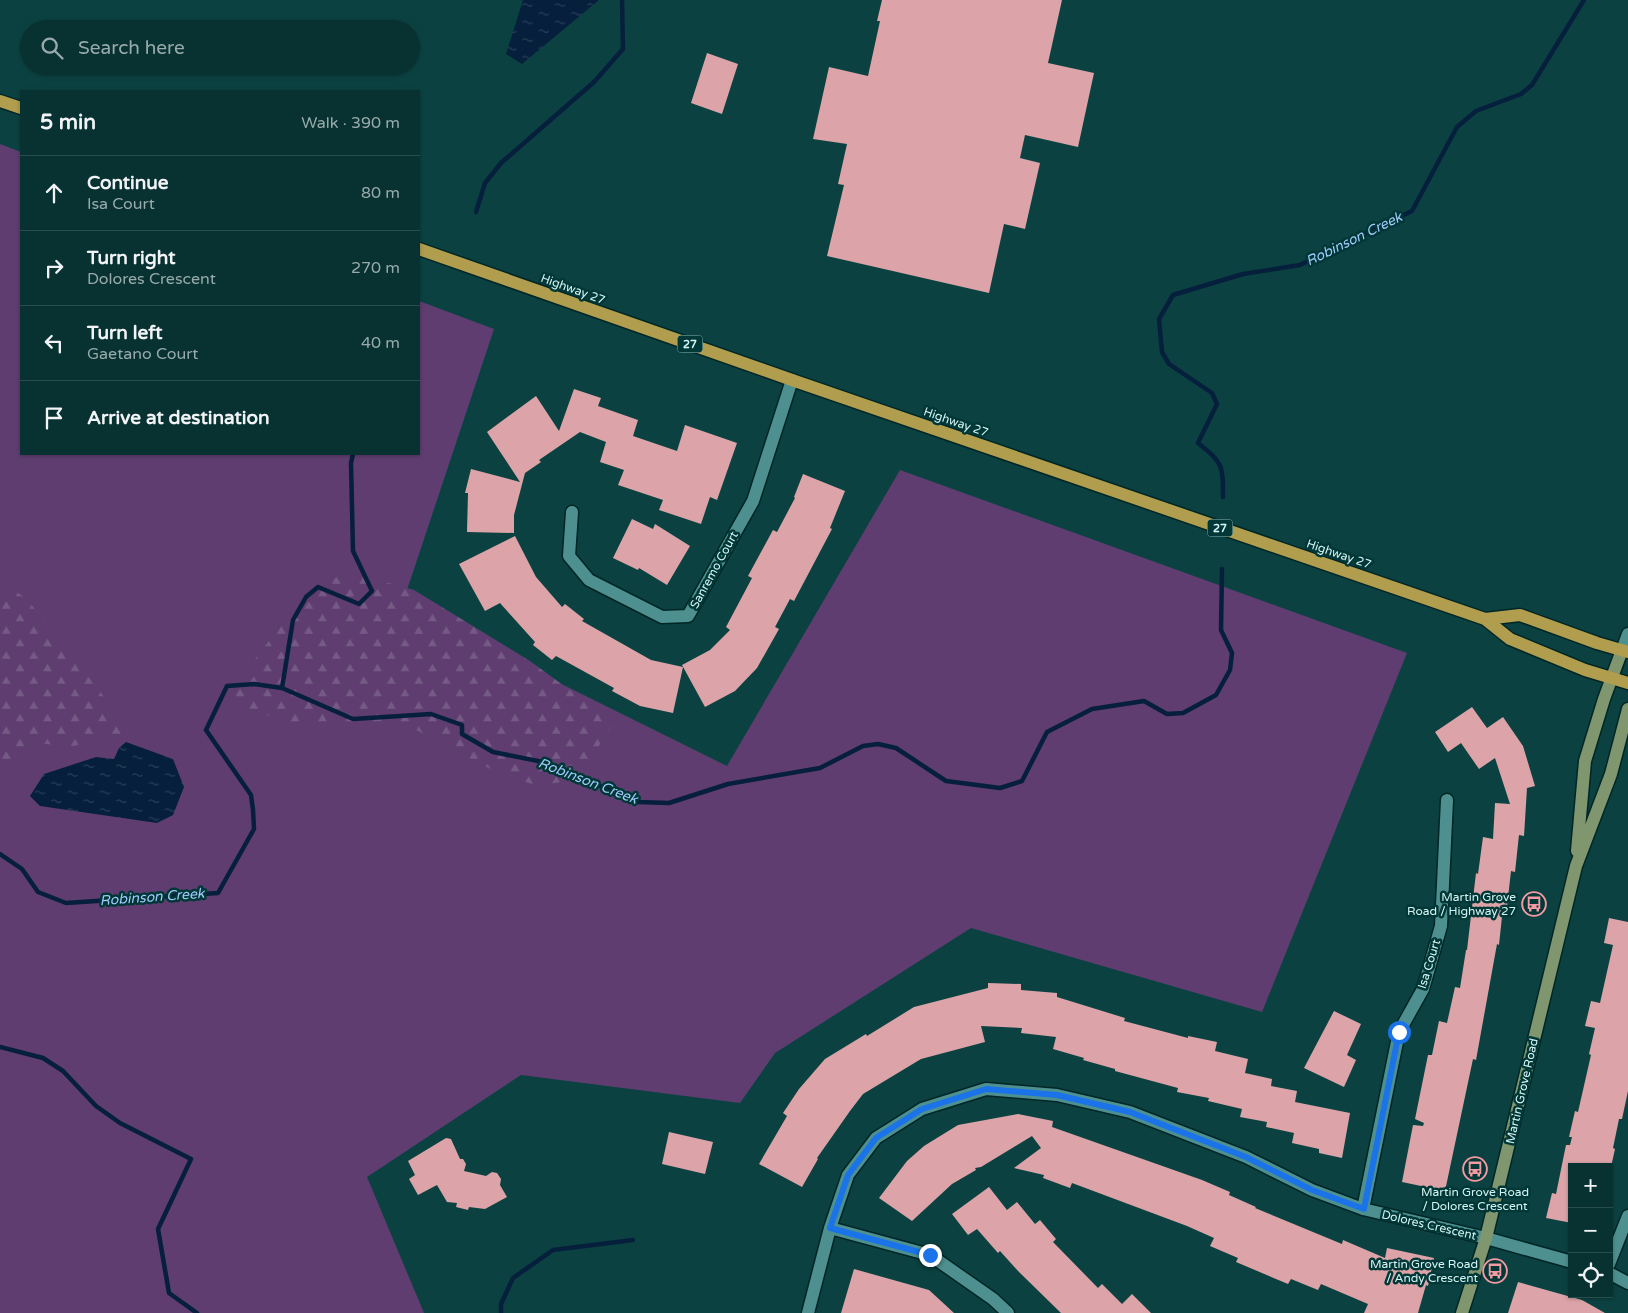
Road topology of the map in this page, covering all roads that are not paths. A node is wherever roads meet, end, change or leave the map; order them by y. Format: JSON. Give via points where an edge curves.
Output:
{"nodes":[{"id":1,"x":0,"y":101,"type":"edge"},
{"id":2,"x":20,"y":108,"type":"edge"},
{"id":3,"x":420,"y":249,"type":"edge"},
{"id":4,"x":792,"y":380,"type":"junction"},
{"id":5,"x":572,"y":512,"type":"dead end"},
{"id":6,"x":1485,"y":619,"type":"junction"},
{"id":7,"x":1628,"y":634,"type":"edge"},
{"id":8,"x":1625,"y":651,"type":"edge"},
{"id":9,"x":1611,"y":678,"type":"junction"},
{"id":10,"x":1628,"y":682,"type":"edge"},
{"id":11,"x":1628,"y":709,"type":"edge"},
{"id":12,"x":1447,"y":800,"type":"dead end"},
{"id":13,"x":1576,"y":866,"type":"junction"},
{"id":14,"x":1364,"y":1209,"type":"junction"},
{"id":15,"x":1628,"y":1216,"type":"edge"},
{"id":16,"x":830,"y":1228,"type":"junction"},
{"id":17,"x":1486,"y":1238,"type":"junction"},
{"id":18,"x":1613,"y":1254,"type":"edge"},
{"id":19,"x":1568,"y":1261,"type":"edge"},
{"id":20,"x":1613,"y":1275,"type":"edge"},
{"id":21,"x":1628,"y":1283,"type":"edge"},
{"id":22,"x":808,"y":1313,"type":"edge"},
{"id":23,"x":1008,"y":1313,"type":"edge"},
{"id":24,"x":1462,"y":1313,"type":"edge"}],
"edges":[{"from":1,"to":2,"type":"main road"},
{"from":3,"to":4,"type":"main road","name":"Highway 27","number":"27"},
{"from":4,"to":5,"type":"street","name":"Sanremo Court","via":[[753,501],[688,616],[662,617],[590,580],[569,556]]},
{"from":4,"to":6,"type":"main road","name":"Highway 27","number":"27"},
{"from":6,"to":8,"type":"main road","name":"Highway 27","number":"27","via":[[1520,615]]},
{"from":6,"to":9,"type":"main road","name":"Highway 27","number":"27","via":[[1510,639]]},
{"from":7,"to":8,"type":"street"},
{"from":8,"to":9,"type":"street","name":"Martin Grove Road"},
{"from":9,"to":10,"type":"main road","name":"Highway 27","number":"27"},
{"from":9,"to":13,"type":"street","name":"Martin Grove Road","via":[[1585,761]]},
{"from":11,"to":13,"type":"street","name":"Martin Grove Road","via":[[1611,774]]},
{"from":12,"to":14,"type":"street","name":"Isa Court","via":[[1440,926],[1423,989],[1399,1032]]},
{"from":13,"to":17,"type":"street","name":"Martin Grove Road"},
{"from":14,"to":16,"type":"street","name":"Dolores Crescent","via":[[1312,1190],[1246,1157],[1130,1112],[1057,1095],[986,1089],[922,1109],[876,1138],[848,1175]]},
{"from":14,"to":17,"type":"street","name":"Dolores Crescent"},
{"from":15,"to":18,"type":"street"},
{"from":16,"to":22,"type":"street","name":"Dolores Crescent"},
{"from":16,"to":23,"type":"street","via":[[930,1255]]},
{"from":17,"to":19,"type":"street","name":"Dolores Crescent"},
{"from":17,"to":24,"type":"street","name":"Martin Grove Road"},
{"from":20,"to":21,"type":"street"}]}
